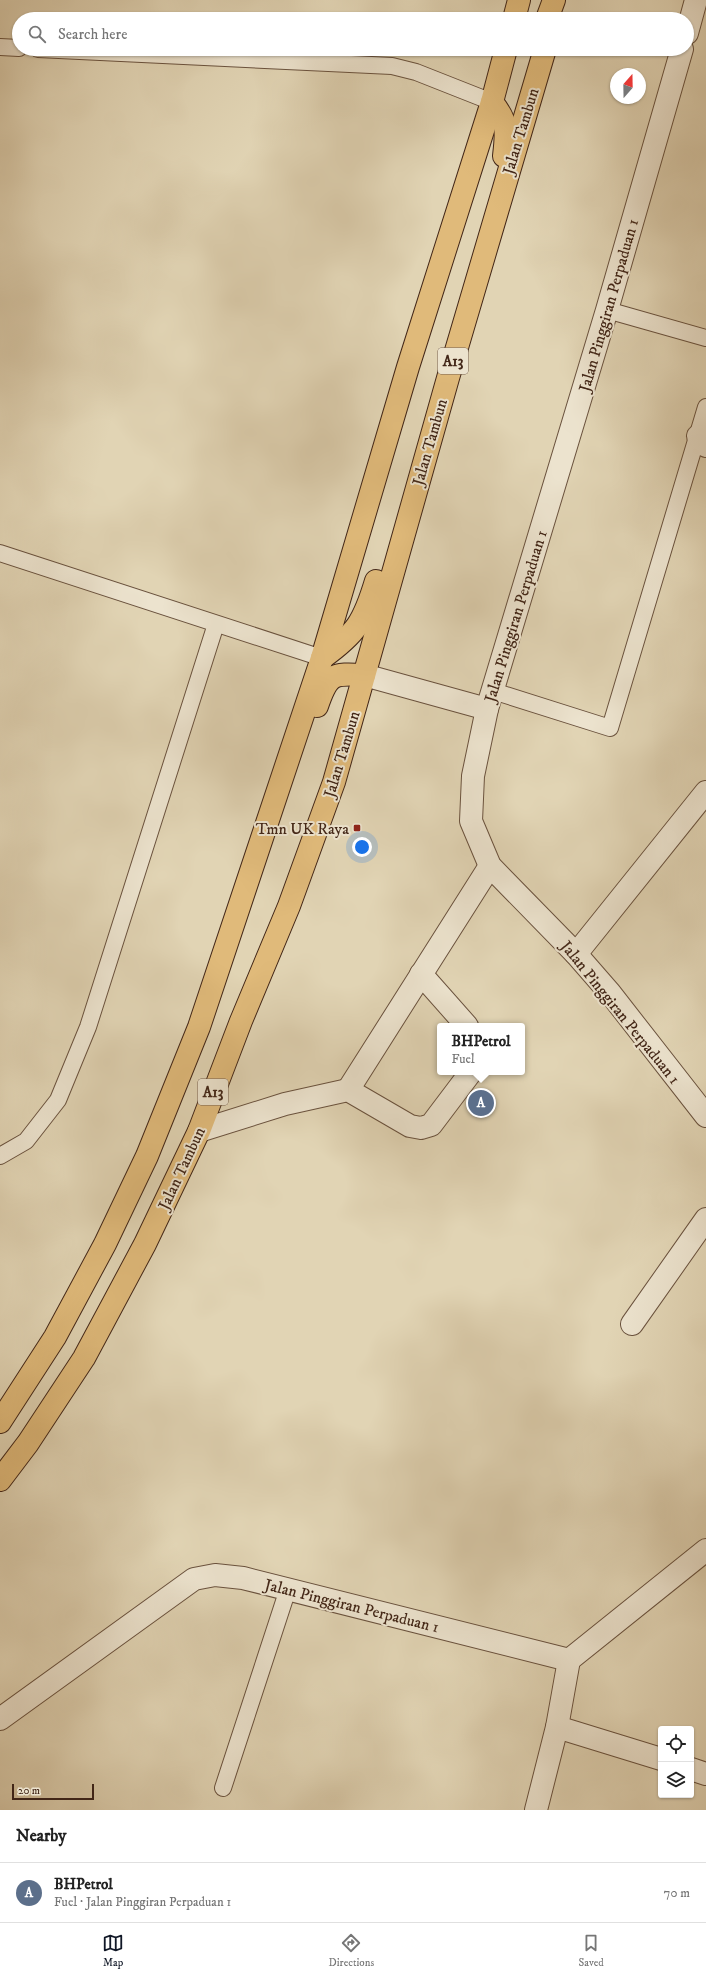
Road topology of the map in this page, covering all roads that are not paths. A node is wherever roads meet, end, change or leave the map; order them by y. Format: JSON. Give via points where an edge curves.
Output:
{"nodes":[{"id":1,"x":519,"y":0,"type":"edge"},
{"id":2,"x":554,"y":0,"type":"edge"},
{"id":3,"x":560,"y":0,"type":"edge"},
{"id":4,"x":696,"y":0,"type":"edge"},
{"id":5,"x":516,"y":12,"type":"edge"},
{"id":6,"x":550,"y":12,"type":"edge"},
{"id":7,"x":556,"y":12,"type":"edge"},
{"id":8,"x":693,"y":12,"type":"edge"},
{"id":9,"x":0,"y":47,"type":"edge"},
{"id":10,"x":12,"y":48,"type":"edge"},
{"id":11,"x":184,"y":56,"type":"edge"},
{"id":12,"x":504,"y":56,"type":"edge"},
{"id":13,"x":536,"y":56,"type":"edge"},
{"id":14,"x":543,"y":56,"type":"edge"},
{"id":15,"x":680,"y":56,"type":"edge"},
{"id":16,"x":492,"y":102,"type":"junction"},
{"id":17,"x":498,"y":206,"type":"junction"},
{"id":18,"x":607,"y":310,"type":"junction"},
{"id":19,"x":706,"y":338,"type":"edge"},
{"id":20,"x":448,"y":378,"type":"junction"},
{"id":21,"x":706,"y":407,"type":"edge"},
{"id":22,"x":702,"y":441,"type":"edge"},
{"id":23,"x":0,"y":553,"type":"edge"},
{"id":24,"x":216,"y":624,"type":"junction"},
{"id":25,"x":322,"y":658,"type":"junction"},
{"id":26,"x":364,"y":675,"type":"junction"},
{"id":27,"x":490,"y":700,"type":"junction"},
{"id":28,"x":706,"y":792,"type":"edge"},
{"id":29,"x":490,"y":866,"type":"junction"},
{"id":30,"x":235,"y":921,"type":"junction"},
{"id":31,"x":576,"y":954,"type":"junction"},
{"id":32,"x":420,"y":974,"type":"junction"},
{"id":33,"x":464,"y":1023,"type":"edge"},
{"id":34,"x":469,"y":1075,"type":"edge"},
{"id":35,"x":348,"y":1090,"type":"junction"},
{"id":36,"x":706,"y":1116,"type":"edge"},
{"id":37,"x":199,"y":1131,"type":"junction"},
{"id":38,"x":0,"y":1156,"type":"edge"},
{"id":39,"x":706,"y":1219,"type":"edge"},
{"id":40,"x":632,"y":1324,"type":"dead end"},
{"id":41,"x":0,"y":1422,"type":"edge"},
{"id":42,"x":0,"y":1480,"type":"edge"},
{"id":43,"x":706,"y":1550,"type":"edge"},
{"id":44,"x":288,"y":1589,"type":"junction"},
{"id":45,"x":570,"y":1660,"type":"junction"},
{"id":46,"x":0,"y":1719,"type":"edge"},
{"id":47,"x":557,"y":1727,"type":"junction"},
{"id":48,"x":658,"y":1759,"type":"edge"},
{"id":49,"x":694,"y":1770,"type":"edge"},
{"id":50,"x":706,"y":1774,"type":"edge"},
{"id":51,"x":223,"y":1788,"type":"dead end"},
{"id":52,"x":536,"y":1810,"type":"edge"}],
"edges":[{"from":1,"to":5,"type":"main road"},
{"from":2,"to":6,"type":"main road"},
{"from":3,"to":7,"type":"main road"},
{"from":4,"to":8,"type":"street"},
{"from":9,"to":10,"type":"lane"},
{"from":11,"to":16,"type":"lane","via":[[392,66],[416,72]]},
{"from":12,"to":16,"type":"main road","number":"A13"},
{"from":13,"to":16,"type":"main road","via":[[520,95],[514,99]]},
{"from":14,"to":17,"type":"main road","name":"Jalan Tambun","number":"A13"},
{"from":15,"to":18,"type":"street","name":"Jalan Pinggiran Perpaduan 1"},
{"from":16,"to":17,"type":"main road","via":[[503,116],[505,128]]},
{"from":16,"to":25,"type":"main road","number":"A13","via":[[408,367]]},
{"from":17,"to":20,"type":"main road","name":"Jalan Tambun","number":"A13"},
{"from":18,"to":19,"type":"lane"},
{"from":18,"to":27,"type":"street","name":"Jalan Pinggiran Perpaduan 1"},
{"from":20,"to":25,"type":"main road","via":[[393,523],[369,605],[354,631]]},
{"from":20,"to":26,"type":"main road","name":"Jalan Tambun","number":"A13"},
{"from":21,"to":22,"type":"lane"},
{"from":22,"to":27,"type":"lane","via":[[610,728]]},
{"from":23,"to":24,"type":"lane"},
{"from":24,"to":25,"type":"lane"},
{"from":24,"to":38,"type":"lane","via":[[85,1034],[58,1100],[26,1141]]},
{"from":25,"to":30,"type":"main road","number":"A13"},
{"from":26,"to":27,"type":"street"},
{"from":26,"to":30,"type":"main road","via":[[339,674],[329,681],[323,690]]},
{"from":26,"to":37,"type":"main road","name":"Jalan Tambun","number":"A13","via":[[334,782],[294,891]]},
{"from":27,"to":29,"type":"street","name":"Jalan Pinggiran Perpaduan 1","via":[[473,776],[472,821]]},
{"from":28,"to":31,"type":"street"},
{"from":29,"to":31,"type":"street","name":"Jalan Pinggiran Perpaduan 1"},
{"from":29,"to":32,"type":"street"},
{"from":30,"to":41,"type":"main road","number":"A13","via":[[200,1027],[147,1156],[105,1244],[55,1337]]},
{"from":31,"to":36,"type":"street","name":"Jalan Pinggiran Perpaduan 1","via":[[610,993]]},
{"from":32,"to":33,"type":"street"},
{"from":32,"to":35,"type":"street"},
{"from":34,"to":35,"type":"street","via":[[431,1125],[421,1128],[410,1126]]},
{"from":35,"to":37,"type":"street","via":[[285,1104]]},
{"from":37,"to":42,"type":"main road","name":"Jalan Tambun","number":"A13","via":[[145,1244],[84,1358],[28,1443]]},
{"from":39,"to":40,"type":"street"},
{"from":43,"to":45,"type":"street"},
{"from":44,"to":45,"type":"street","name":"Jalan Pinggiran Perpaduan 1"},
{"from":44,"to":46,"type":"street","name":"Jalan Pinggiran Perpaduan 1","via":[[243,1578],[215,1575],[194,1580]]},
{"from":44,"to":51,"type":"lane"},
{"from":45,"to":47,"type":"street"},
{"from":47,"to":48,"type":"street"},
{"from":47,"to":52,"type":"street"},
{"from":49,"to":50,"type":"street"}]}
